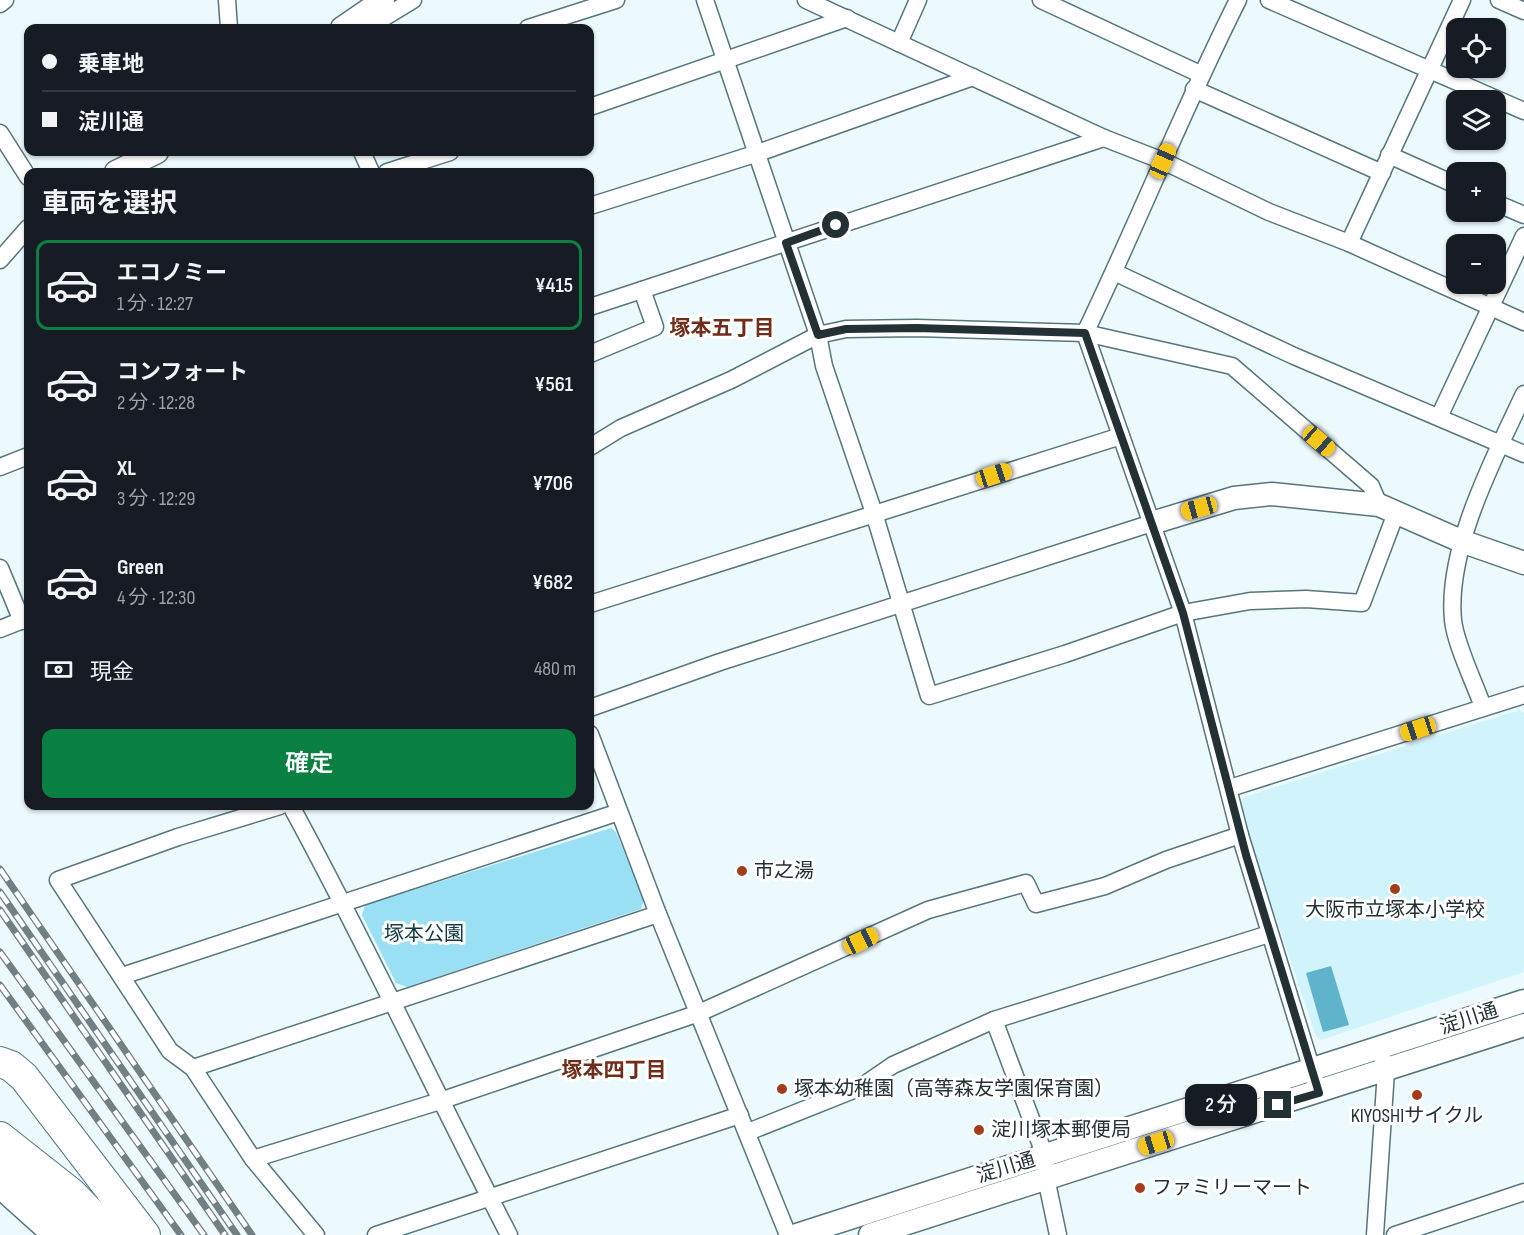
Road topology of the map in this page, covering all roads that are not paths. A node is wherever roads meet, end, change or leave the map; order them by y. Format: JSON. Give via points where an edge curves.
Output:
{"nodes":[{"id":1,"x":5,"y":0,"type":"edge"},
{"id":2,"x":227,"y":0,"type":"edge"},
{"id":3,"x":383,"y":0,"type":"edge"},
{"id":4,"x":413,"y":0,"type":"edge"},
{"id":5,"x":616,"y":0,"type":"edge"},
{"id":6,"x":705,"y":0,"type":"edge"},
{"id":7,"x":806,"y":0,"type":"edge"},
{"id":8,"x":918,"y":0,"type":"edge"},
{"id":9,"x":1041,"y":0,"type":"edge"},
{"id":10,"x":1238,"y":0,"type":"edge"},
{"id":11,"x":1269,"y":0,"type":"edge"},
{"id":12,"x":1462,"y":0,"type":"edge"},
{"id":13,"x":1499,"y":0,"type":"edge"},
{"id":14,"x":0,"y":4,"type":"edge"},
{"id":15,"x":1524,"y":11,"type":"edge"},
{"id":16,"x":847,"y":18,"type":"junction"},
{"id":17,"x":229,"y":24,"type":"edge"},
{"id":18,"x":348,"y":24,"type":"edge"},
{"id":19,"x":374,"y":24,"type":"edge"},
{"id":20,"x":541,"y":24,"type":"edge"},
{"id":21,"x":899,"y":43,"type":"junction"},
{"id":22,"x":723,"y":59,"type":"junction"},
{"id":23,"x":1430,"y":68,"type":"junction"},
{"id":24,"x":973,"y":77,"type":"junction"},
{"id":25,"x":1197,"y":82,"type":"junction"},
{"id":26,"x":594,"y":106,"type":"edge"},
{"id":27,"x":1524,"y":111,"type":"edge"},
{"id":28,"x":0,"y":133,"type":"edge"},
{"id":29,"x":1104,"y":138,"type":"junction"},
{"id":30,"x":758,"y":153,"type":"junction"},
{"id":31,"x":1389,"y":155,"type":"junction"},
{"id":32,"x":149,"y":156,"type":"edge"},
{"id":33,"x":437,"y":156,"type":"edge"},
{"id":34,"x":1163,"y":161,"type":"junction"},
{"id":35,"x":124,"y":168,"type":"edge"},
{"id":36,"x":400,"y":168,"type":"edge"},
{"id":37,"x":24,"y":171,"type":"edge"},
{"id":38,"x":1382,"y":173,"type":"junction"},
{"id":39,"x":1446,"y":181,"type":"edge"},
{"id":40,"x":594,"y":205,"type":"edge"},
{"id":41,"x":1506,"y":207,"type":"edge"},
{"id":42,"x":1524,"y":215,"type":"edge"},
{"id":43,"x":24,"y":233,"type":"edge"},
{"id":44,"x":1524,"y":236,"type":"edge"},
{"id":45,"x":786,"y":243,"type":"junction"},
{"id":46,"x":1349,"y":243,"type":"junction"},
{"id":47,"x":0,"y":260,"type":"edge"},
{"id":48,"x":1114,"y":272,"type":"junction"},
{"id":49,"x":642,"y":290,"type":"junction"},
{"id":50,"x":594,"y":306,"type":"edge"},
{"id":51,"x":1489,"y":307,"type":"junction"},
{"id":52,"x":1524,"y":322,"type":"edge"},
{"id":53,"x":1085,"y":333,"type":"junction"},
{"id":54,"x":818,"y":335,"type":"junction"},
{"id":55,"x":594,"y":352,"type":"edge"},
{"id":56,"x":1524,"y":394,"type":"edge"},
{"id":57,"x":1439,"y":417,"type":"junction"},
{"id":58,"x":1121,"y":436,"type":"junction"},
{"id":59,"x":1501,"y":444,"type":"junction"},
{"id":60,"x":594,"y":445,"type":"edge"},
{"id":61,"x":1524,"y":454,"type":"edge"},
{"id":62,"x":24,"y":458,"type":"edge"},
{"id":63,"x":0,"y":467,"type":"edge"},
{"id":64,"x":1388,"y":509,"type":"junction"},
{"id":65,"x":874,"y":513,"type":"junction"},
{"id":66,"x":1152,"y":523,"type":"junction"},
{"id":67,"x":1461,"y":541,"type":"junction"},
{"id":68,"x":1524,"y":563,"type":"edge"},
{"id":69,"x":0,"y":568,"type":"edge"},
{"id":70,"x":594,"y":603,"type":"edge"},
{"id":71,"x":903,"y":605,"type":"junction"},
{"id":72,"x":1183,"y":613,"type":"junction"},
{"id":73,"x":24,"y":617,"type":"edge"},
{"id":74,"x":24,"y":619,"type":"edge"},
{"id":75,"x":0,"y":629,"type":"edge"},
{"id":76,"x":1524,"y":695,"type":"edge"},
{"id":77,"x":594,"y":707,"type":"edge"},
{"id":78,"x":1483,"y":707,"type":"junction"},
{"id":79,"x":594,"y":745,"type":"edge"},
{"id":80,"x":1230,"y":788,"type":"junction"},
{"id":81,"x":267,"y":810,"type":"edge"},
{"id":82,"x":293,"y":810,"type":"edge"},
{"id":83,"x":619,"y":812,"type":"junction"},
{"id":84,"x":1240,"y":835,"type":"junction"},
{"id":85,"x":344,"y":903,"type":"junction"},
{"id":86,"x":658,"y":914,"type":"junction"},
{"id":87,"x":1269,"y":934,"type":"junction"},
{"id":88,"x":122,"y":976,"type":"junction"},
{"id":89,"x":1524,"y":1001,"type":"edge"},
{"id":90,"x":394,"y":1003,"type":"junction"},
{"id":91,"x":699,"y":1013,"type":"junction"},
{"id":92,"x":994,"y":1020,"type":"junction"},
{"id":93,"x":1524,"y":1025,"type":"edge"},
{"id":94,"x":1381,"y":1049,"type":"junction"},
{"id":95,"x":0,"y":1062,"type":"edge"},
{"id":96,"x":193,"y":1068,"type":"junction"},
{"id":97,"x":1312,"y":1069,"type":"junction"},
{"id":98,"x":1386,"y":1071,"type":"junction"},
{"id":99,"x":1319,"y":1093,"type":"junction"},
{"id":100,"x":440,"y":1101,"type":"junction"},
{"id":101,"x":740,"y":1115,"type":"junction"},
{"id":102,"x":747,"y":1132,"type":"junction"},
{"id":103,"x":0,"y":1137,"type":"edge"},
{"id":104,"x":253,"y":1159,"type":"junction"},
{"id":105,"x":8,"y":1164,"type":"edge"},
{"id":106,"x":1046,"y":1167,"type":"junction"},
{"id":107,"x":0,"y":1191,"type":"edge"},
{"id":108,"x":1524,"y":1192,"type":"edge"},
{"id":109,"x":490,"y":1197,"type":"junction"},
{"id":110,"x":49,"y":1235,"type":"edge"},
{"id":111,"x":79,"y":1235,"type":"edge"},
{"id":112,"x":112,"y":1235,"type":"edge"},
{"id":113,"x":145,"y":1235,"type":"edge"},
{"id":114,"x":316,"y":1235,"type":"edge"},
{"id":115,"x":375,"y":1235,"type":"edge"},
{"id":116,"x":509,"y":1235,"type":"edge"},
{"id":117,"x":788,"y":1235,"type":"edge"},
{"id":118,"x":797,"y":1235,"type":"edge"},
{"id":119,"x":870,"y":1235,"type":"edge"},
{"id":120,"x":1058,"y":1235,"type":"edge"},
{"id":121,"x":1375,"y":1235,"type":"edge"},
{"id":122,"x":1395,"y":1235,"type":"edge"}],
"edges":[{"from":1,"to":14,"type":"street"},
{"from":2,"to":17,"type":"street"},
{"from":3,"to":18,"type":"street"},
{"from":4,"to":19,"type":"street"},
{"from":5,"to":20,"type":"street"},
{"from":6,"to":22,"type":"street"},
{"from":7,"to":16,"type":"street"},
{"from":8,"to":21,"type":"street"},
{"from":9,"to":25,"type":"street"},
{"from":10,"to":25,"type":"street"},
{"from":11,"to":23,"type":"street"},
{"from":12,"to":23,"type":"street"},
{"from":13,"to":15,"type":"street"},
{"from":16,"to":21,"type":"street"},
{"from":16,"to":22,"type":"street"},
{"from":21,"to":24,"type":"street"},
{"from":22,"to":26,"type":"street"},
{"from":22,"to":30,"type":"street"},
{"from":23,"to":27,"type":"street"},
{"from":23,"to":31,"type":"street"},
{"from":24,"to":29,"type":"street"},
{"from":24,"to":30,"type":"street"},
{"from":25,"to":34,"type":"street"},
{"from":25,"to":38,"type":"street"},
{"from":28,"to":37,"type":"street"},
{"from":29,"to":34,"type":"street"},
{"from":29,"to":45,"type":"street"},
{"from":30,"to":40,"type":"street"},
{"from":30,"to":45,"type":"street"},
{"from":31,"to":38,"type":"street"},
{"from":31,"to":39,"type":"street"},
{"from":32,"to":35,"type":"street"},
{"from":33,"to":36,"type":"street"},
{"from":34,"to":46,"type":"street","via":[[1269,212]]},
{"from":34,"to":48,"type":"street"},
{"from":38,"to":46,"type":"street"},
{"from":41,"to":42,"type":"street"},
{"from":43,"to":47,"type":"street"},
{"from":44,"to":51,"type":"street"},
{"from":45,"to":49,"type":"street"},
{"from":45,"to":54,"type":"street"},
{"from":46,"to":51,"type":"street"},
{"from":48,"to":53,"type":"street"},
{"from":48,"to":57,"type":"street","via":[[1294,356]]},
{"from":49,"to":50,"type":"street"},
{"from":49,"to":55,"type":"street","via":[[655,327]]},
{"from":51,"to":52,"type":"street"},
{"from":51,"to":57,"type":"street"},
{"from":53,"to":54,"type":"street","via":[[917,328],[846,329]]},
{"from":53,"to":58,"type":"street"},
{"from":53,"to":64,"type":"street","via":[[1232,366],[1371,486]]},
{"from":54,"to":60,"type":"street","via":[[730,380],[621,428]]},
{"from":54,"to":65,"type":"street","via":[[824,366]]},
{"from":56,"to":59,"type":"street"},
{"from":57,"to":59,"type":"street"},
{"from":58,"to":65,"type":"street"},
{"from":58,"to":66,"type":"street"},
{"from":59,"to":61,"type":"street"},
{"from":59,"to":67,"type":"street"},
{"from":62,"to":63,"type":"street"},
{"from":64,"to":66,"type":"street","via":[[1272,494],[1234,498]]},
{"from":64,"to":67,"type":"street"},
{"from":64,"to":72,"type":"street","via":[[1362,603],[1250,601]]},
{"from":65,"to":70,"type":"street"},
{"from":65,"to":71,"type":"street"},
{"from":66,"to":71,"type":"street"},
{"from":66,"to":72,"type":"street"},
{"from":67,"to":68,"type":"street"},
{"from":67,"to":78,"type":"street","via":[[1453,623]]},
{"from":69,"to":73,"type":"street"},
{"from":71,"to":72,"type":"street","via":[[929,696]]},
{"from":71,"to":77,"type":"street","via":[[720,662]]},
{"from":72,"to":80,"type":"street"},
{"from":74,"to":75,"type":"street"},
{"from":76,"to":78,"type":"street"},
{"from":78,"to":80,"type":"street"},
{"from":79,"to":83,"type":"street"},
{"from":80,"to":84,"type":"street"},
{"from":81,"to":88,"type":"street","via":[[58,880]]},
{"from":82,"to":85,"type":"street"},
{"from":83,"to":85,"type":"street"},
{"from":83,"to":86,"type":"street"},
{"from":84,"to":87,"type":"street"},
{"from":84,"to":91,"type":"street","via":[[1105,886],[1036,904],[1026,883],[928,910]]},
{"from":85,"to":88,"type":"street"},
{"from":85,"to":90,"type":"street"},
{"from":86,"to":90,"type":"street"},
{"from":86,"to":91,"type":"street"},
{"from":87,"to":92,"type":"street"},
{"from":87,"to":97,"type":"street"},
{"from":88,"to":96,"type":"street","via":[[170,1051]]},
{"from":89,"to":94,"type":"street","name":"淀川通"},
{"from":90,"to":96,"type":"street"},
{"from":90,"to":100,"type":"street"},
{"from":91,"to":100,"type":"street"},
{"from":91,"to":101,"type":"street"},
{"from":92,"to":102,"type":"street","via":[[893,1065],[861,1087]]},
{"from":92,"to":106,"type":"street"},
{"from":93,"to":98,"type":"street","name":"淀川通"},
{"from":94,"to":97,"type":"street","name":"淀川通"},
{"from":94,"to":98,"type":"street"},
{"from":95,"to":113,"type":"highway","via":[[24,1077]]},
{"from":96,"to":104,"type":"street"},
{"from":97,"to":99,"type":"street"},
{"from":97,"to":106,"type":"street","name":"淀川通"},
{"from":98,"to":99,"type":"street","name":"淀川通"},
{"from":98,"to":121,"type":"street"},
{"from":99,"to":106,"type":"street","name":"淀川通"},
{"from":100,"to":104,"type":"street"},
{"from":100,"to":109,"type":"street"},
{"from":101,"to":102,"type":"street"},
{"from":101,"to":109,"type":"street"},
{"from":102,"to":117,"type":"street"},
{"from":103,"to":112,"type":"highway","via":[[71,1193]]},
{"from":104,"to":114,"type":"street"},
{"from":105,"to":111,"type":"highway"},
{"from":106,"to":118,"type":"street","name":"淀川通"},
{"from":106,"to":119,"type":"street","name":"淀川通"},
{"from":106,"to":120,"type":"street"},
{"from":107,"to":110,"type":"street"},
{"from":108,"to":122,"type":"street"},
{"from":109,"to":115,"type":"street"},
{"from":109,"to":116,"type":"street"}]}
